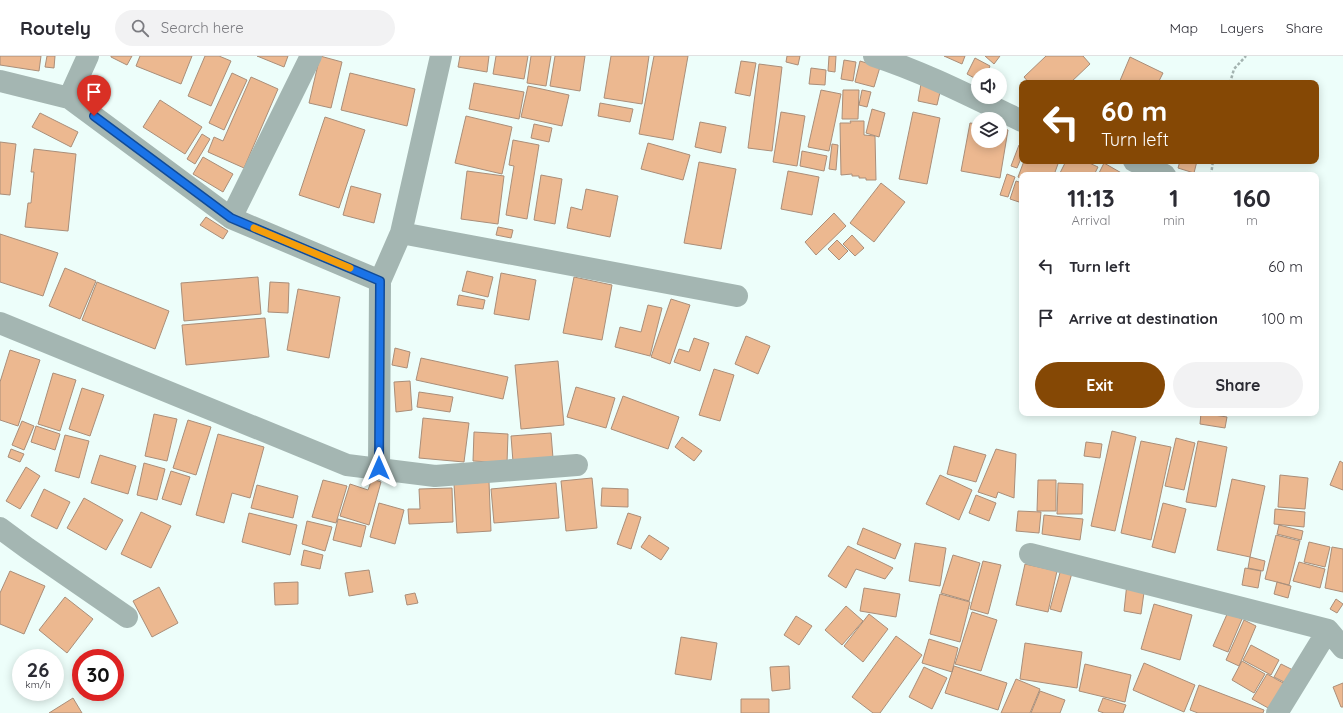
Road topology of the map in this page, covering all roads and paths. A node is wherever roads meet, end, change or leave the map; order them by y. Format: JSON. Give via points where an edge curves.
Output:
{"nodes":[{"id":1,"x":88,"y":56,"type":"edge"},
{"id":2,"x":311,"y":56,"type":"edge"},
{"id":3,"x":441,"y":56,"type":"edge"},
{"id":4,"x":874,"y":56,"type":"edge"},
{"id":5,"x":1246,"y":56,"type":"edge"},
{"id":6,"x":1231,"y":80,"type":"edge"},
{"id":7,"x":0,"y":81,"type":"edge"},
{"id":8,"x":69,"y":98,"type":"junction"},
{"id":9,"x":1019,"y":120,"type":"edge"},
{"id":10,"x":1141,"y":164,"type":"edge"},
{"id":11,"x":1158,"y":172,"type":"edge"},
{"id":12,"x":231,"y":218,"type":"junction"},
{"id":13,"x":401,"y":233,"type":"junction"},
{"id":14,"x":380,"y":281,"type":"junction"},
{"id":15,"x":737,"y":296,"type":"dead end"},
{"id":16,"x":0,"y":323,"type":"edge"},
{"id":17,"x":577,"y":465,"type":"dead end"},
{"id":18,"x":379,"y":468,"type":"junction"},
{"id":19,"x":0,"y":528,"type":"edge"},
{"id":20,"x":1030,"y":554,"type":"dead end"},
{"id":21,"x":127,"y":618,"type":"dead end"},
{"id":22,"x":1328,"y":630,"type":"junction"},
{"id":23,"x":1343,"y":648,"type":"edge"},
{"id":24,"x":1277,"y":713,"type":"edge"}],
"edges":[{"from":1,"to":8,"type":"street"},
{"from":2,"to":12,"type":"street"},
{"from":3,"to":13,"type":"street"},
{"from":4,"to":9,"type":"street","via":[[897,63]]},
{"from":5,"to":6,"type":"path","via":[[1234,69]]},
{"from":7,"to":8,"type":"street"},
{"from":8,"to":12,"type":"street"},
{"from":10,"to":11,"type":"street"},
{"from":12,"to":14,"type":"street"},
{"from":13,"to":14,"type":"street"},
{"from":13,"to":15,"type":"street"},
{"from":14,"to":18,"type":"street"},
{"from":16,"to":18,"type":"street","via":[[347,465]]},
{"from":17,"to":18,"type":"street","via":[[435,476]]},
{"from":19,"to":21,"type":"street"},
{"from":20,"to":22,"type":"street"},
{"from":22,"to":23,"type":"street"},
{"from":22,"to":24,"type":"street"}]}
